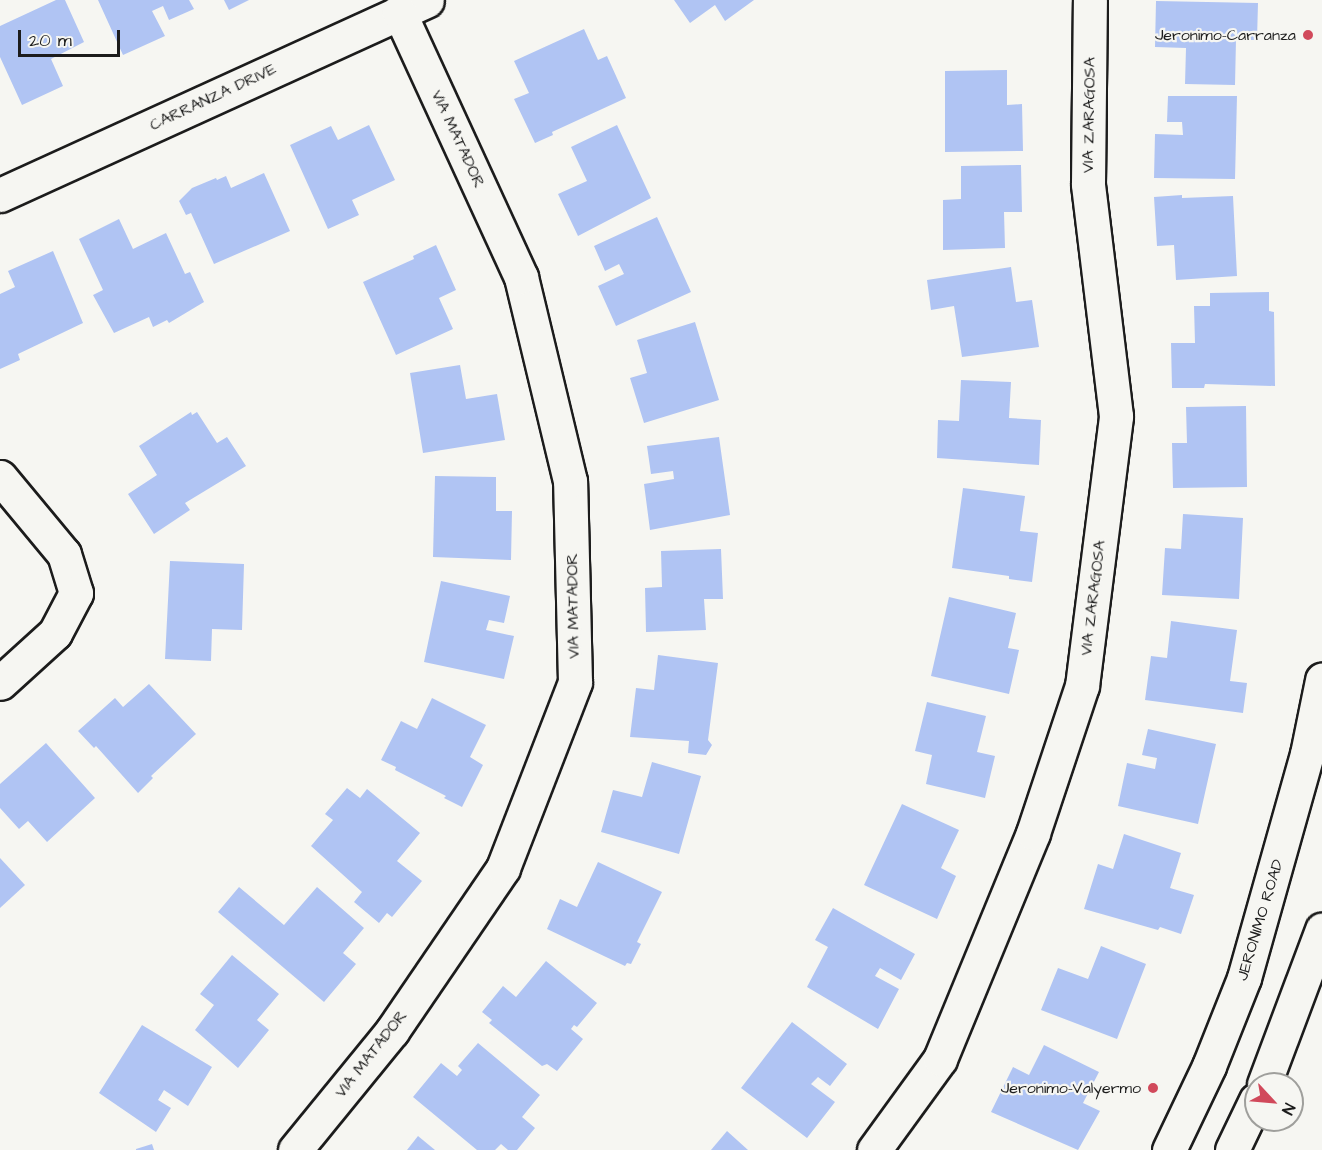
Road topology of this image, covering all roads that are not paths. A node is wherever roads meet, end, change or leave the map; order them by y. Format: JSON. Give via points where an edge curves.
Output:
{"nodes":[{"id":1,"x":1090,"y":0,"type":"edge"},
{"id":2,"x":413,"y":6,"type":"edge"},
{"id":3,"x":0,"y":195,"type":"edge"},
{"id":4,"x":0,"y":477,"type":"edge"},
{"id":5,"x":1322,"y":680,"type":"edge"},
{"id":6,"x":0,"y":682,"type":"edge"},
{"id":7,"x":1322,"y":930,"type":"edge"},
{"id":8,"x":1268,"y":1072,"type":"edge"},
{"id":9,"x":1244,"y":1125,"type":"edge"},
{"id":10,"x":295,"y":1150,"type":"edge"},
{"id":11,"x":874,"y":1150,"type":"edge"},
{"id":12,"x":1169,"y":1150,"type":"edge"},
{"id":13,"x":1232,"y":1150,"type":"edge"}],
"edges":[{"from":1,"to":11,"type":"street","name":"VIA ZARAGOSA","via":[[1088,184],[1116,416],[1082,686],[1033,833],[940,1059]]},
{"from":2,"to":3,"type":"street","name":"CARRANZA DRIVE"},
{"from":2,"to":10,"type":"street","name":"VIA MATADOR","via":[[521,276],[570,481],[575,682],[503,868],[392,1031]]},
{"from":4,"to":6,"type":"street","via":[[64,554],[76,593],[55,633]]},
{"from":5,"to":12,"type":"street","name":"JERONIMO ROAD","via":[[1307,754],[1244,978],[1209,1066]]},
{"from":7,"to":8,"type":"street"},
{"from":9,"to":13,"type":"street"}]}
